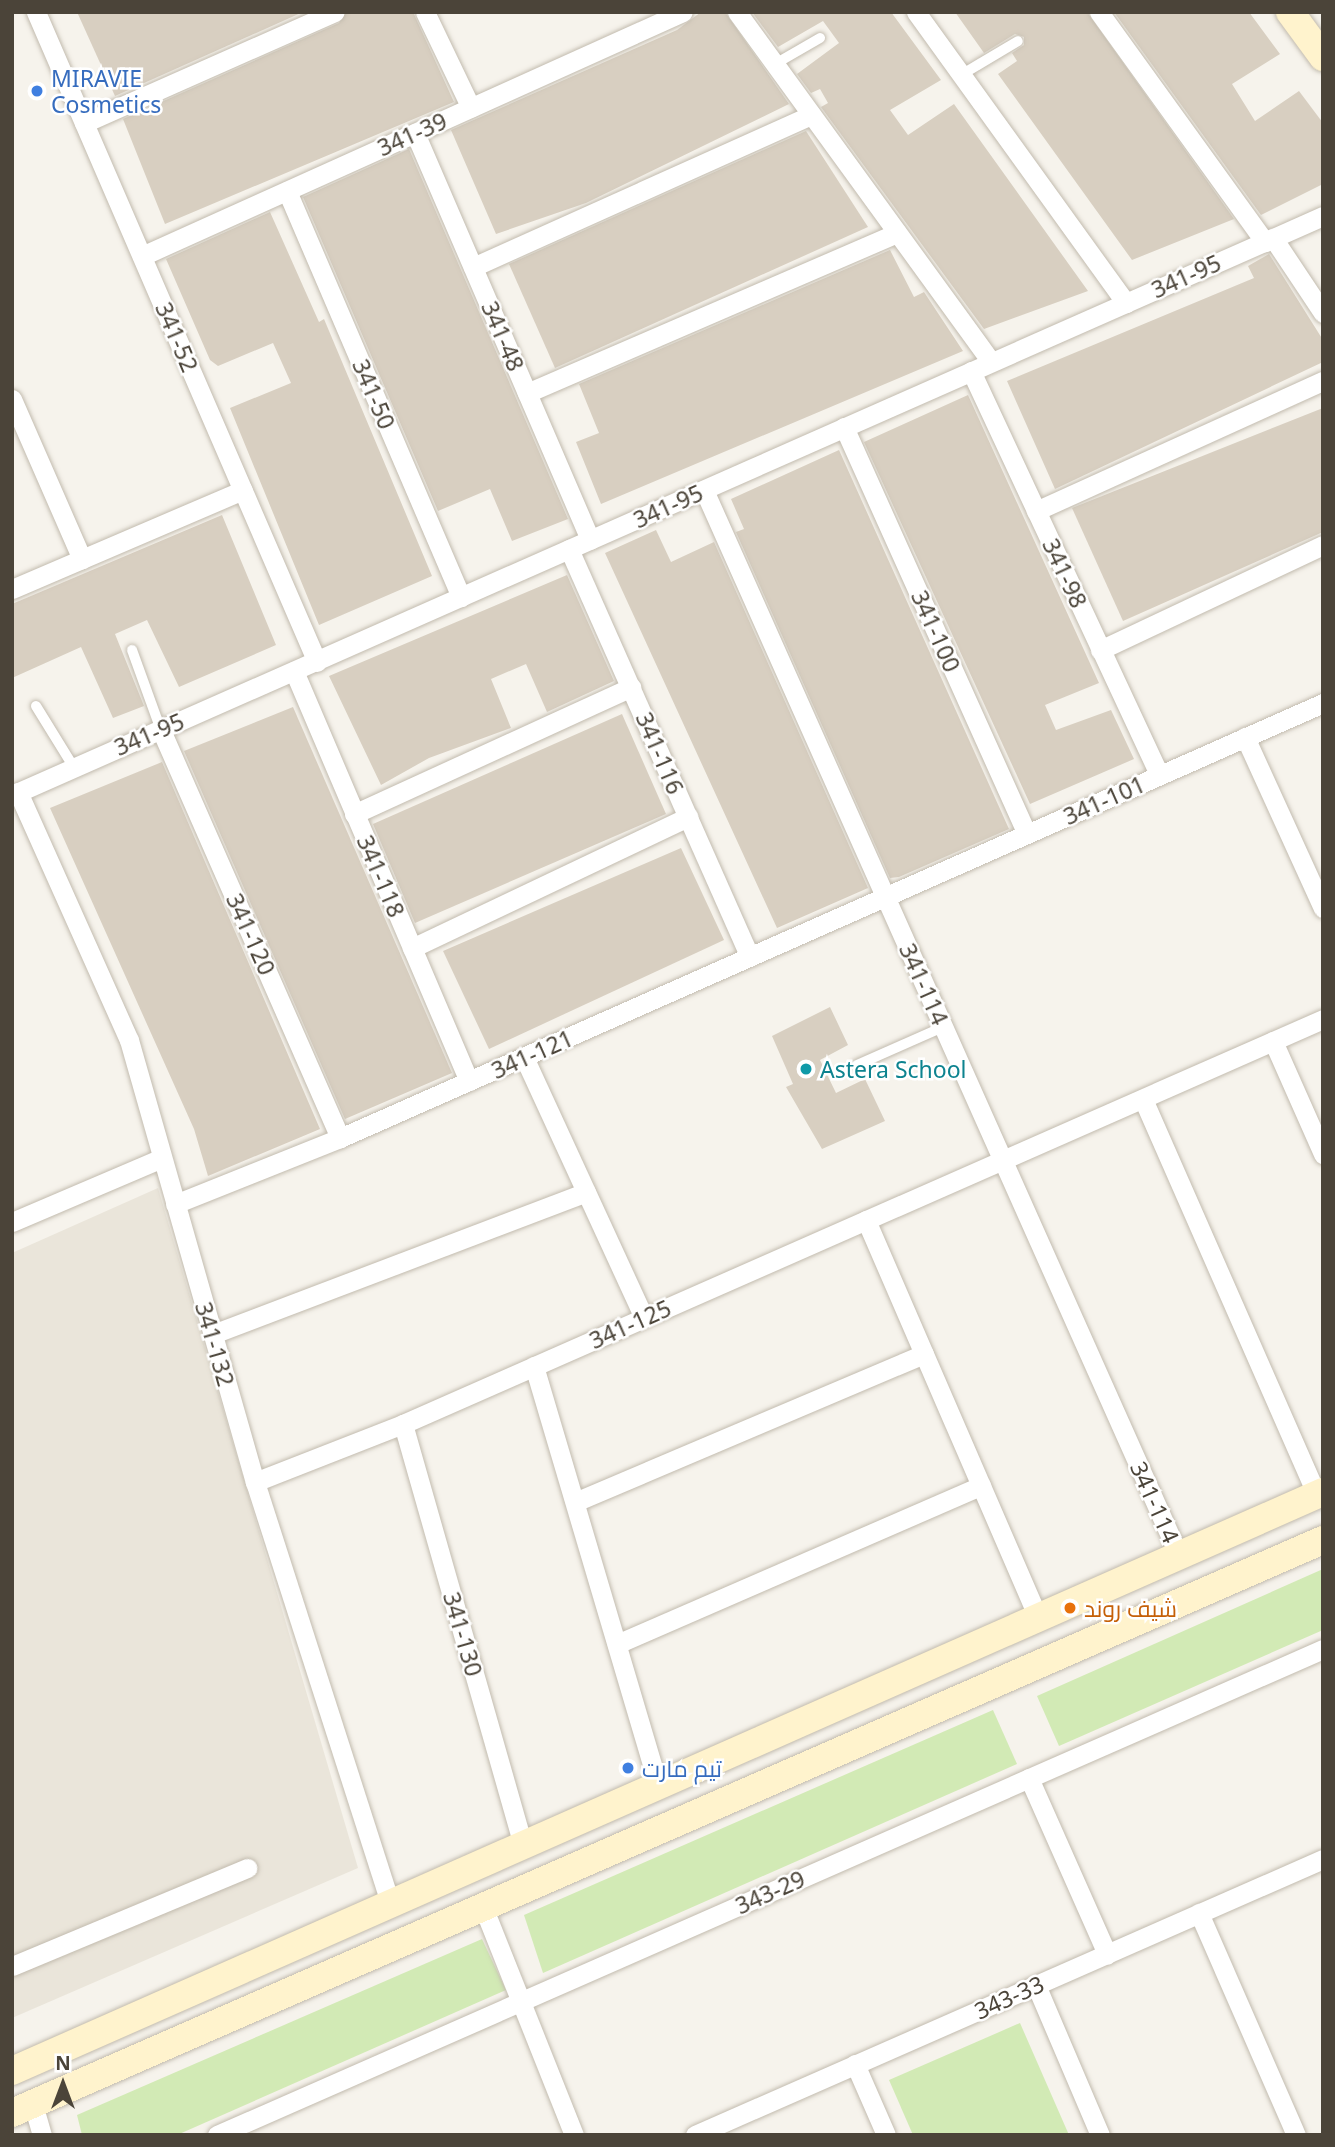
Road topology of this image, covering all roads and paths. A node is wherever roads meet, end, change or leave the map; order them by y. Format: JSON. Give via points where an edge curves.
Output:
{"nodes":[{"id":1,"x":36,"y":12,"type":"edge"},
{"id":2,"x":334,"y":12,"type":"edge"},
{"id":3,"x":425,"y":12,"type":"edge"},
{"id":4,"x":683,"y":12,"type":"edge"},
{"id":5,"x":737,"y":12,"type":"edge"},
{"id":6,"x":916,"y":12,"type":"edge"},
{"id":7,"x":1098,"y":12,"type":"edge"},
{"id":8,"x":1290,"y":12,"type":"edge"},
{"id":9,"x":820,"y":38,"type":"dead end"},
{"id":10,"x":1018,"y":41,"type":"dead end"},
{"id":11,"x":1323,"y":57,"type":"edge"},
{"id":12,"x":775,"y":64,"type":"junction"},
{"id":13,"x":961,"y":75,"type":"junction"},
{"id":14,"x":471,"y":108,"type":"junction"},
{"id":15,"x":811,"y":115,"type":"junction"},
{"id":16,"x":84,"y":123,"type":"junction"},
{"id":17,"x":415,"y":133,"type":"junction"},
{"id":18,"x":288,"y":191,"type":"junction"},
{"id":19,"x":1323,"y":216,"type":"edge"},
{"id":20,"x":897,"y":233,"type":"junction"},
{"id":21,"x":1269,"y":240,"type":"junction"},
{"id":22,"x":142,"y":256,"type":"junction"},
{"id":23,"x":473,"y":267,"type":"junction"},
{"id":24,"x":1126,"y":303,"type":"junction"},
{"id":25,"x":1323,"y":313,"type":"edge"},
{"id":26,"x":991,"y":362,"type":"junction"},
{"id":27,"x":971,"y":371,"type":"junction"},
{"id":28,"x":1323,"y":381,"type":"edge"},
{"id":29,"x":527,"y":393,"type":"junction"},
{"id":30,"x":12,"y":399,"type":"edge"},
{"id":31,"x":845,"y":427,"type":"junction"},
{"id":32,"x":243,"y":489,"type":"junction"},
{"id":33,"x":704,"y":489,"type":"junction"},
{"id":34,"x":1036,"y":511,"type":"junction"},
{"id":35,"x":590,"y":540,"type":"junction"},
{"id":36,"x":1323,"y":545,"type":"edge"},
{"id":37,"x":569,"y":549,"type":"junction"},
{"id":38,"x":82,"y":559,"type":"junction"},
{"id":39,"x":12,"y":589,"type":"edge"},
{"id":40,"x":461,"y":597,"type":"junction"},
{"id":41,"x":132,"y":650,"type":"dead end"},
{"id":42,"x":1100,"y":650,"type":"junction"},
{"id":43,"x":317,"y":662,"type":"junction"},
{"id":44,"x":294,"y":671,"type":"junction"},
{"id":45,"x":631,"y":687,"type":"junction"},
{"id":46,"x":1323,"y":703,"type":"edge"},
{"id":47,"x":36,"y":706,"type":"dead end"},
{"id":48,"x":161,"y":730,"type":"junction"},
{"id":49,"x":1245,"y":737,"type":"junction"},
{"id":50,"x":73,"y":766,"type":"junction"},
{"id":51,"x":1159,"y":775,"type":"junction"},
{"id":52,"x":15,"y":794,"type":"edge"},
{"id":53,"x":354,"y":814,"type":"junction"},
{"id":54,"x":688,"y":817,"type":"junction"},
{"id":55,"x":1027,"y":834,"type":"junction"},
{"id":56,"x":1315,"y":870,"type":"edge"},
{"id":57,"x":885,"y":897,"type":"junction"},
{"id":58,"x":1323,"y":908,"type":"edge"},
{"id":59,"x":412,"y":948,"type":"junction"},
{"id":60,"x":750,"y":957,"type":"junction"},
{"id":61,"x":1323,"y":1019,"type":"edge"},
{"id":62,"x":943,"y":1027,"type":"junction"},
{"id":63,"x":1273,"y":1041,"type":"junction"},
{"id":64,"x":524,"y":1057,"type":"junction"},
{"id":65,"x":857,"y":1065,"type":"dead end"},
{"id":66,"x":469,"y":1081,"type":"junction"},
{"id":67,"x":1143,"y":1099,"type":"junction"},
{"id":68,"x":340,"y":1138,"type":"junction"},
{"id":69,"x":1323,"y":1154,"type":"edge"},
{"id":70,"x":162,"y":1158,"type":"junction"},
{"id":71,"x":1003,"y":1161,"type":"junction"},
{"id":72,"x":586,"y":1192,"type":"junction"},
{"id":73,"x":175,"y":1204,"type":"junction"},
{"id":74,"x":866,"y":1220,"type":"junction"},
{"id":75,"x":12,"y":1222,"type":"edge"},
{"id":76,"x":644,"y":1318,"type":"junction"},
{"id":77,"x":212,"y":1334,"type":"junction"},
{"id":78,"x":924,"y":1354,"type":"junction"},
{"id":79,"x":534,"y":1366,"type":"junction"},
{"id":80,"x":403,"y":1424,"type":"junction"},
{"id":81,"x":255,"y":1482,"type":"junction"},
{"id":82,"x":981,"y":1486,"type":"junction"},
{"id":83,"x":1320,"y":1493,"type":"edge"},
{"id":84,"x":575,"y":1502,"type":"junction"},
{"id":85,"x":1323,"y":1539,"type":"edge"},
{"id":86,"x":1179,"y":1556,"type":"junction"},
{"id":87,"x":1038,"y":1618,"type":"junction"},
{"id":88,"x":617,"y":1644,"type":"junction"},
{"id":89,"x":1323,"y":1649,"type":"edge"},
{"id":90,"x":947,"y":1657,"type":"junction"},
{"id":91,"x":968,"y":1697,"type":"junction"},
{"id":92,"x":1028,"y":1778,"type":"junction"},
{"id":93,"x":658,"y":1785,"type":"junction"},
{"id":94,"x":523,"y":1844,"type":"junction"},
{"id":95,"x":1323,"y":1859,"type":"edge"},
{"id":96,"x":247,"y":1868,"type":"dead end"},
{"id":97,"x":391,"y":1905,"type":"junction"},
{"id":98,"x":484,"y":1909,"type":"junction"},
{"id":99,"x":1199,"y":1913,"type":"junction"},
{"id":100,"x":1107,"y":1954,"type":"junction"},
{"id":101,"x":12,"y":1966,"type":"edge"},
{"id":102,"x":1036,"y":1985,"type":"junction"},
{"id":103,"x":521,"y":2001,"type":"junction"},
{"id":104,"x":855,"y":2064,"type":"junction"},
{"id":105,"x":12,"y":2071,"type":"edge"},
{"id":106,"x":23,"y":2109,"type":"edge"},
{"id":107,"x":42,"y":2135,"type":"edge"},
{"id":108,"x":217,"y":2135,"type":"edge"},
{"id":109,"x":574,"y":2135,"type":"edge"},
{"id":110,"x":695,"y":2135,"type":"edge"},
{"id":111,"x":886,"y":2135,"type":"edge"},
{"id":112,"x":1100,"y":2135,"type":"edge"},
{"id":113,"x":1296,"y":2135,"type":"edge"}],
"edges":[{"from":1,"to":16,"type":"street","name":"341-52"},
{"from":2,"to":16,"type":"street"},
{"from":3,"to":14,"type":"street"},
{"from":4,"to":14,"type":"street","name":"341-39"},
{"from":5,"to":12,"type":"street"},
{"from":6,"to":13,"type":"street"},
{"from":7,"to":21,"type":"street"},
{"from":8,"to":11,"type":"main road"},
{"from":9,"to":12,"type":"lane"},
{"from":10,"to":13,"type":"lane"},
{"from":12,"to":15,"type":"street"},
{"from":13,"to":24,"type":"street"},
{"from":14,"to":17,"type":"street","name":"341-39"},
{"from":15,"to":20,"type":"street"},
{"from":15,"to":23,"type":"street"},
{"from":16,"to":22,"type":"street","name":"341-52"},
{"from":17,"to":18,"type":"street","name":"341-39"},
{"from":17,"to":23,"type":"street","name":"341-48"},
{"from":18,"to":22,"type":"street","name":"341-39"},
{"from":18,"to":40,"type":"street","name":"341-50"},
{"from":19,"to":21,"type":"street","name":"341-95"},
{"from":20,"to":26,"type":"street"},
{"from":20,"to":29,"type":"street"},
{"from":21,"to":24,"type":"street","name":"341-95"},
{"from":21,"to":25,"type":"street"},
{"from":22,"to":32,"type":"street","name":"341-52"},
{"from":23,"to":29,"type":"street","name":"341-48"},
{"from":24,"to":26,"type":"street","name":"341-95"},
{"from":26,"to":27,"type":"street","name":"341-95"},
{"from":27,"to":31,"type":"street","name":"341-95"},
{"from":27,"to":34,"type":"street","name":"341-98"},
{"from":28,"to":34,"type":"street"},
{"from":29,"to":35,"type":"street","name":"341-48"},
{"from":30,"to":38,"type":"street"},
{"from":31,"to":33,"type":"street","name":"341-95"},
{"from":31,"to":55,"type":"street","name":"341-100"},
{"from":32,"to":38,"type":"street"},
{"from":32,"to":43,"type":"street","name":"341-52"},
{"from":33,"to":35,"type":"street","name":"341-95"},
{"from":33,"to":57,"type":"street","name":"341-114"},
{"from":34,"to":42,"type":"street","name":"341-98"},
{"from":35,"to":37,"type":"street","name":"341-95"},
{"from":36,"to":42,"type":"street"},
{"from":37,"to":40,"type":"street","name":"341-95"},
{"from":37,"to":45,"type":"street","name":"341-116"},
{"from":38,"to":39,"type":"street"},
{"from":40,"to":43,"type":"street","name":"341-95"},
{"from":41,"to":48,"type":"lane"},
{"from":42,"to":51,"type":"street","name":"341-98"},
{"from":43,"to":44,"type":"street","name":"341-95"},
{"from":44,"to":48,"type":"street","name":"341-95"},
{"from":44,"to":53,"type":"street","name":"341-118"},
{"from":45,"to":53,"type":"street"},
{"from":45,"to":54,"type":"street","name":"341-116"},
{"from":46,"to":49,"type":"street","name":"341-101"},
{"from":47,"to":50,"type":"lane"},
{"from":48,"to":50,"type":"street","name":"341-95"},
{"from":48,"to":68,"type":"street","name":"341-120"},
{"from":49,"to":51,"type":"street","name":"341-101"},
{"from":49,"to":56,"type":"street"},
{"from":50,"to":52,"type":"street","name":"341-95"},
{"from":51,"to":55,"type":"street","name":"341-101"},
{"from":52,"to":70,"type":"street","name":"341-132","via":[[128,1040]]},
{"from":53,"to":59,"type":"street","name":"341-118"},
{"from":54,"to":59,"type":"street"},
{"from":54,"to":60,"type":"street","name":"341-116"},
{"from":55,"to":57,"type":"street","name":"341-101"},
{"from":56,"to":58,"type":"street"},
{"from":57,"to":60,"type":"street","name":"341-121"},
{"from":57,"to":62,"type":"street","name":"341-114"},
{"from":59,"to":66,"type":"street","name":"341-118"},
{"from":60,"to":64,"type":"street","name":"341-121"},
{"from":61,"to":63,"type":"street","name":"341-125"},
{"from":62,"to":65,"type":"lane"},
{"from":62,"to":71,"type":"street","name":"341-114"},
{"from":63,"to":67,"type":"street","name":"341-125"},
{"from":63,"to":69,"type":"street"},
{"from":64,"to":66,"type":"street","name":"341-121"},
{"from":64,"to":72,"type":"street"},
{"from":66,"to":68,"type":"street","name":"341-121"},
{"from":67,"to":71,"type":"street","name":"341-125"},
{"from":67,"to":83,"type":"street"},
{"from":68,"to":73,"type":"street","name":"341-121"},
{"from":70,"to":73,"type":"street","name":"341-132"},
{"from":70,"to":75,"type":"street"},
{"from":71,"to":74,"type":"street","name":"341-125"},
{"from":71,"to":86,"type":"street","name":"341-114"},
{"from":72,"to":76,"type":"street"},
{"from":72,"to":77,"type":"street"},
{"from":73,"to":77,"type":"street","name":"341-132"},
{"from":74,"to":76,"type":"street","name":"341-125"},
{"from":74,"to":78,"type":"street"},
{"from":76,"to":79,"type":"street","name":"341-125"},
{"from":77,"to":81,"type":"street","name":"341-132"},
{"from":78,"to":82,"type":"street"},
{"from":78,"to":84,"type":"street"},
{"from":79,"to":80,"type":"street","name":"341-125"},
{"from":79,"to":84,"type":"street"},
{"from":80,"to":81,"type":"street","name":"341-125"},
{"from":80,"to":94,"type":"street","name":"341-130"},
{"from":81,"to":97,"type":"street","name":"341-132"},
{"from":82,"to":87,"type":"street"},
{"from":82,"to":88,"type":"street"},
{"from":83,"to":86,"type":"main road"},
{"from":84,"to":88,"type":"street"},
{"from":85,"to":91,"type":"main road"},
{"from":86,"to":87,"type":"main road"},
{"from":87,"to":90,"type":"main road"},
{"from":88,"to":93,"type":"street"},
{"from":89,"to":92,"type":"street","name":"343-29"},
{"from":90,"to":91,"type":"main road"},
{"from":90,"to":93,"type":"main road"},
{"from":91,"to":98,"type":"main road"},
{"from":92,"to":100,"type":"street"},
{"from":92,"to":103,"type":"street","name":"343-29"},
{"from":93,"to":94,"type":"main road"},
{"from":94,"to":97,"type":"main road"},
{"from":95,"to":99,"type":"street","name":"343-33"},
{"from":96,"to":101,"type":"street"},
{"from":97,"to":105,"type":"main road"},
{"from":98,"to":103,"type":"street"},
{"from":98,"to":106,"type":"main road"},
{"from":99,"to":100,"type":"street","name":"343-33"},
{"from":99,"to":113,"type":"street"},
{"from":100,"to":102,"type":"street","name":"343-33"},
{"from":102,"to":104,"type":"street","name":"343-33"},
{"from":102,"to":112,"type":"street"},
{"from":103,"to":108,"type":"street","name":"343-29"},
{"from":103,"to":109,"type":"street"},
{"from":104,"to":110,"type":"street","name":"343-33"},
{"from":104,"to":111,"type":"street"},
{"from":106,"to":107,"type":"street"}]}
